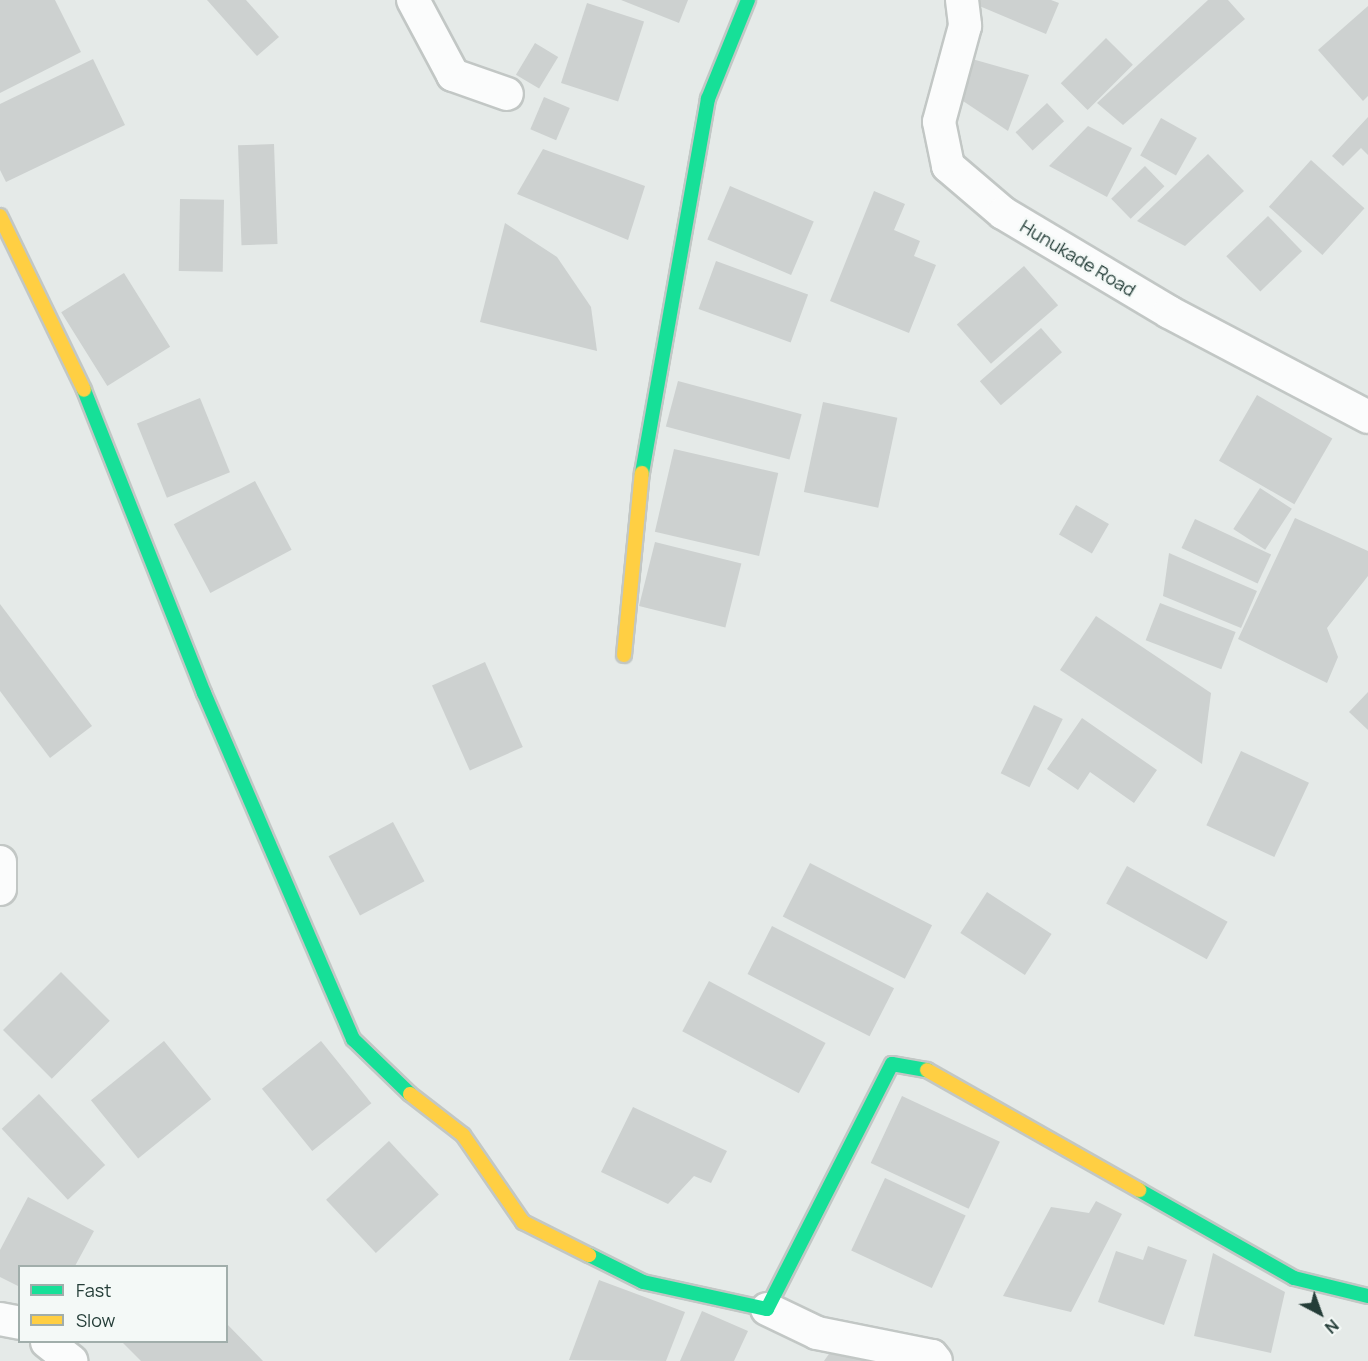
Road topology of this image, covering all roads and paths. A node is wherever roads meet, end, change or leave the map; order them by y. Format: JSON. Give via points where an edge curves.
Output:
{"nodes":[{"id":1,"x":414,"y":0,"type":"edge"},
{"id":2,"x":748,"y":0,"type":"edge"},
{"id":3,"x":962,"y":0,"type":"edge"},
{"id":4,"x":507,"y":94,"type":"dead end"},
{"id":5,"x":0,"y":216,"type":"edge"},
{"id":6,"x":1368,"y":417,"type":"edge"},
{"id":7,"x":624,"y":655,"type":"dead end"},
{"id":8,"x":0,"y":862,"type":"edge"},
{"id":9,"x":0,"y":890,"type":"edge"},
{"id":10,"x":1368,"y":1296,"type":"edge"},
{"id":11,"x":767,"y":1310,"type":"junction"},
{"id":12,"x":0,"y":1318,"type":"edge"},
{"id":13,"x":18,"y":1322,"type":"edge"},
{"id":14,"x":49,"y":1343,"type":"edge"},
{"id":15,"x":71,"y":1361,"type":"edge"},
{"id":16,"x":936,"y":1361,"type":"edge"}],
"edges":[{"from":1,"to":4,"type":"street","via":[[453,75]]},
{"from":2,"to":7,"type":"street","via":[[708,99],[644,455]]},
{"from":3,"to":6,"type":"street","name":"Hunukade Road","via":[[965,26],[939,122],[948,166],[1003,213],[1170,312]]},
{"from":5,"to":11,"type":"street","via":[[97,418],[204,693],[353,1040],[401,1087],[463,1135],[523,1222],[643,1282]]},
{"from":8,"to":9,"type":"street"},
{"from":10,"to":11,"type":"street","via":[[1294,1278],[917,1065],[892,1064]]},
{"from":11,"to":16,"type":"street","via":[[817,1333],[932,1356]]},
{"from":12,"to":13,"type":"street"},
{"from":14,"to":15,"type":"street"}]}
